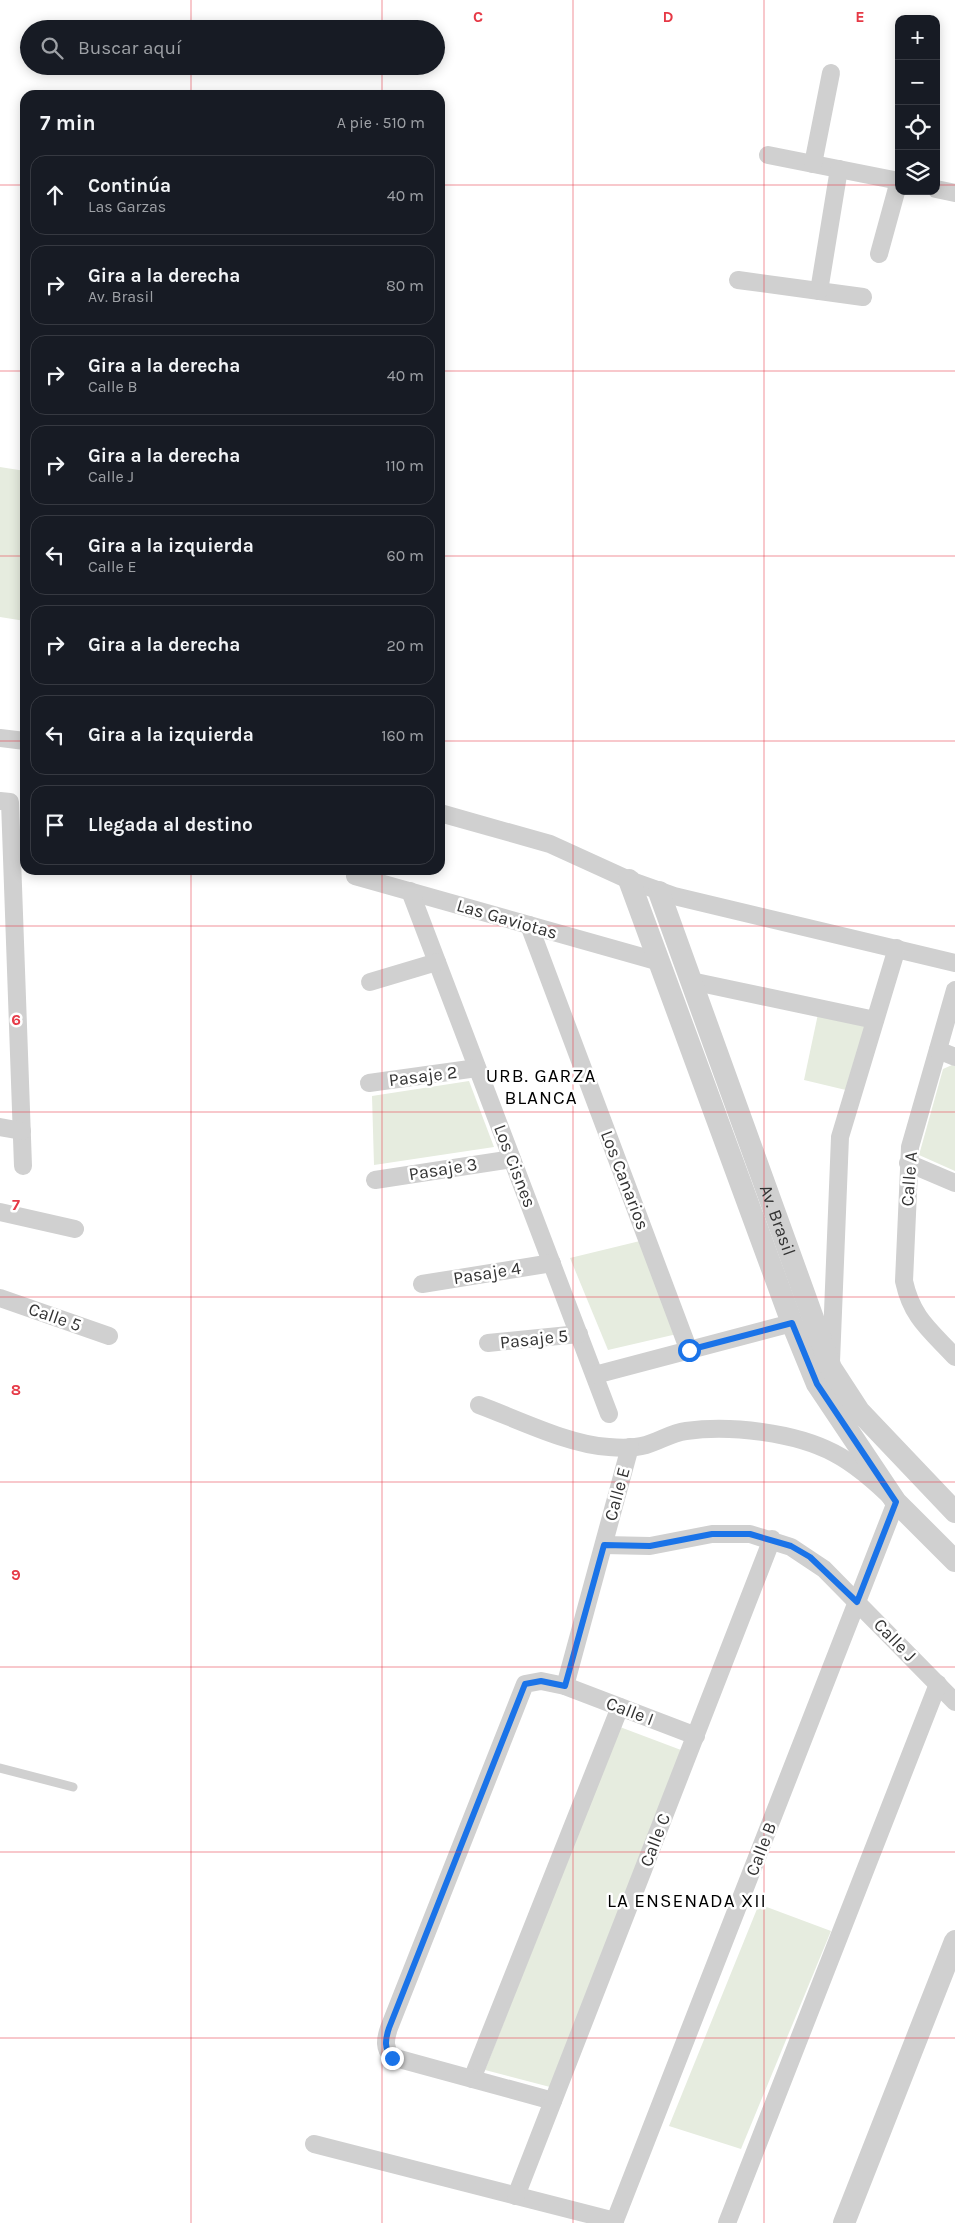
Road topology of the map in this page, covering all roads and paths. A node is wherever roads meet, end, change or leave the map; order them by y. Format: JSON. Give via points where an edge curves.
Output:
{"nodes":[{"id":1,"x":831,"y":73,"type":"dead end"},
{"id":2,"x":768,"y":155,"type":"dead end"},
{"id":3,"x":813,"y":164,"type":"junction"},
{"id":4,"x":839,"y":169,"type":"junction"},
{"id":5,"x":895,"y":180,"type":"edge"},
{"id":6,"x":940,"y":190,"type":"edge"},
{"id":7,"x":955,"y":193,"type":"edge"},
{"id":8,"x":895,"y":195,"type":"edge"},
{"id":9,"x":879,"y":254,"type":"dead end"},
{"id":10,"x":738,"y":280,"type":"dead end"},
{"id":11,"x":819,"y":291,"type":"junction"},
{"id":12,"x":863,"y":297,"type":"dead end"},
{"id":13,"x":0,"y":738,"type":"edge"},
{"id":14,"x":20,"y":740,"type":"edge"},
{"id":15,"x":0,"y":801,"type":"edge"},
{"id":16,"x":445,"y":814,"type":"edge"},
{"id":17,"x":355,"y":876,"type":"dead end"},
{"id":18,"x":630,"y":880,"type":"junction"},
{"id":19,"x":410,"y":891,"type":"junction"},
{"id":20,"x":659,"y":892,"type":"junction"},
{"id":21,"x":528,"y":925,"type":"junction"},
{"id":22,"x":897,"y":948,"type":"junction"},
{"id":23,"x":437,"y":962,"type":"junction"},
{"id":24,"x":660,"y":962,"type":"junction"},
{"id":25,"x":955,"y":963,"type":"edge"},
{"id":26,"x":691,"y":981,"type":"junction"},
{"id":27,"x":370,"y":982,"type":"dead end"},
{"id":28,"x":955,"y":990,"type":"edge"},
{"id":29,"x":875,"y":1020,"type":"junction"},
{"id":30,"x":938,"y":1050,"type":"junction"},
{"id":31,"x":955,"y":1057,"type":"edge"},
{"id":32,"x":477,"y":1068,"type":"junction"},
{"id":33,"x":369,"y":1083,"type":"dead end"},
{"id":34,"x":0,"y":1127,"type":"edge"},
{"id":35,"x":22,"y":1131,"type":"junction"},
{"id":36,"x":512,"y":1158,"type":"junction"},
{"id":37,"x":908,"y":1163,"type":"junction"},
{"id":38,"x":24,"y":1166,"type":"dead end"},
{"id":39,"x":375,"y":1180,"type":"dead end"},
{"id":40,"x":955,"y":1183,"type":"edge"},
{"id":41,"x":0,"y":1212,"type":"edge"},
{"id":42,"x":75,"y":1229,"type":"dead end"},
{"id":43,"x":552,"y":1263,"type":"junction"},
{"id":44,"x":422,"y":1284,"type":"dead end"},
{"id":45,"x":0,"y":1298,"type":"edge"},
{"id":46,"x":792,"y":1323,"type":"junction"},
{"id":47,"x":579,"y":1334,"type":"junction"},
{"id":48,"x":109,"y":1336,"type":"dead end"},
{"id":49,"x":488,"y":1343,"type":"dead end"},
{"id":50,"x":689,"y":1350,"type":"junction"},
{"id":51,"x":955,"y":1357,"type":"edge"},
{"id":52,"x":831,"y":1368,"type":"junction"},
{"id":53,"x":594,"y":1376,"type":"junction"},
{"id":54,"x":479,"y":1404,"type":"dead end"},
{"id":55,"x":609,"y":1414,"type":"dead end"},
{"id":56,"x":630,"y":1447,"type":"junction"},
{"id":57,"x":896,"y":1502,"type":"junction"},
{"id":58,"x":955,"y":1512,"type":"edge"},
{"id":59,"x":772,"y":1539,"type":"junction"},
{"id":60,"x":604,"y":1545,"type":"junction"},
{"id":61,"x":955,"y":1562,"type":"edge"},
{"id":62,"x":857,"y":1602,"type":"junction"},
{"id":63,"x":938,"y":1684,"type":"junction"},
{"id":64,"x":565,"y":1686,"type":"junction"},
{"id":65,"x":955,"y":1702,"type":"edge"},
{"id":66,"x":620,"y":1707,"type":"junction"},
{"id":67,"x":696,"y":1736,"type":"junction"},
{"id":68,"x":0,"y":1768,"type":"edge"},
{"id":69,"x":73,"y":1787,"type":"dead end"},
{"id":70,"x":955,"y":1941,"type":"edge"},
{"id":71,"x":472,"y":2079,"type":"junction"},
{"id":72,"x":553,"y":2101,"type":"junction"},
{"id":73,"x":314,"y":2144,"type":"dead end"},
{"id":74,"x":516,"y":2196,"type":"junction"},
{"id":75,"x":614,"y":2222,"type":"edge"},
{"id":76,"x":727,"y":2223,"type":"edge"},
{"id":77,"x":844,"y":2223,"type":"edge"}],
"edges":[{"from":1,"to":3,"type":"street"},
{"from":2,"to":3,"type":"street"},
{"from":3,"to":4,"type":"street"},
{"from":4,"to":5,"type":"street"},
{"from":4,"to":11,"type":"street"},
{"from":6,"to":7,"type":"street"},
{"from":8,"to":9,"type":"street"},
{"from":10,"to":11,"type":"street"},
{"from":11,"to":12,"type":"street"},
{"from":13,"to":14,"type":"street"},
{"from":15,"to":35,"type":"street","via":[[10,802]]},
{"from":16,"to":18,"type":"street","via":[[550,844]]},
{"from":17,"to":19,"type":"street","name":"Las Gaviotas"},
{"from":18,"to":20,"type":"street"},
{"from":18,"to":24,"type":"street","name":"Av. Brasil"},
{"from":19,"to":21,"type":"street","name":"Las Gaviotas"},
{"from":19,"to":23,"type":"street","name":"Los Cisnes"},
{"from":20,"to":22,"type":"street"},
{"from":20,"to":26,"type":"street","name":"Av. Brasil"},
{"from":21,"to":24,"type":"street","name":"Las Gaviotas"},
{"from":21,"to":50,"type":"street","name":"Los Canarios"},
{"from":22,"to":25,"type":"street"},
{"from":22,"to":29,"type":"street"},
{"from":23,"to":27,"type":"street"},
{"from":23,"to":32,"type":"street","name":"Los Cisnes"},
{"from":24,"to":46,"type":"street","name":"Av. Brasil"},
{"from":26,"to":29,"type":"street"},
{"from":26,"to":52,"type":"street","name":"Av. Brasil"},
{"from":28,"to":30,"type":"street","name":"Calle A"},
{"from":29,"to":52,"type":"street","via":[[840,1137]]},
{"from":30,"to":31,"type":"street"},
{"from":30,"to":37,"type":"street","name":"Calle A"},
{"from":32,"to":33,"type":"street","name":"Pasaje 2"},
{"from":32,"to":36,"type":"street","name":"Los Cisnes"},
{"from":34,"to":35,"type":"street"},
{"from":35,"to":38,"type":"street"},
{"from":36,"to":39,"type":"street","name":"Pasaje 3"},
{"from":36,"to":43,"type":"street","name":"Los Cisnes"},
{"from":37,"to":40,"type":"street"},
{"from":37,"to":51,"type":"street","name":"Calle A","via":[[904,1281],[909,1301],[918,1317]]},
{"from":41,"to":42,"type":"street"},
{"from":43,"to":44,"type":"street","name":"Pasaje 4"},
{"from":43,"to":47,"type":"street","name":"Los Cisnes"},
{"from":45,"to":48,"type":"street","name":"Calle 5"},
{"from":46,"to":50,"type":"street"},
{"from":46,"to":57,"type":"street","name":"Av. Brasil","via":[[817,1384]]},
{"from":47,"to":49,"type":"street","name":"Pasaje 5"},
{"from":47,"to":53,"type":"street","name":"Los Cisnes"},
{"from":50,"to":53,"type":"street"},
{"from":52,"to":58,"type":"street","name":"Av. Brasil","via":[[859,1411]]},
{"from":53,"to":55,"type":"street","name":"Los Cisnes"},
{"from":54,"to":56,"type":"street","via":[[583,1444]]},
{"from":56,"to":57,"type":"street","via":[[645,1446],[669,1436],[698,1430],[775,1434],[832,1452],[866,1475]]},
{"from":56,"to":60,"type":"street","name":"Calle E"},
{"from":57,"to":61,"type":"street","name":"Av. Brasil"},
{"from":57,"to":62,"type":"street","name":"Calle B"},
{"from":59,"to":60,"type":"street","name":"Calle J","via":[[750,1534],[712,1534],[650,1546]]},
{"from":59,"to":62,"type":"street","name":"Calle J","via":[[810,1557]]},
{"from":59,"to":67,"type":"street","name":"Calle C"},
{"from":60,"to":64,"type":"street","name":"Calle E"},
{"from":62,"to":63,"type":"street","name":"Calle J"},
{"from":62,"to":75,"type":"street","name":"Calle B"},
{"from":63,"to":65,"type":"street","name":"Calle J"},
{"from":63,"to":76,"type":"street"},
{"from":64,"to":66,"type":"street","name":"Calle I"},
{"from":64,"to":71,"type":"street","name":"Calle I","via":[[541,1681],[525,1684],[385,2039],[386,2051],[392,2058]]},
{"from":66,"to":67,"type":"street","name":"Calle I"},
{"from":66,"to":71,"type":"street"},
{"from":67,"to":72,"type":"street","name":"Calle C"},
{"from":68,"to":69,"type":"lane"},
{"from":70,"to":77,"type":"street"},
{"from":71,"to":72,"type":"street"},
{"from":72,"to":74,"type":"street","name":"Calle C"},
{"from":73,"to":74,"type":"street"},
{"from":74,"to":75,"type":"street"}]}
